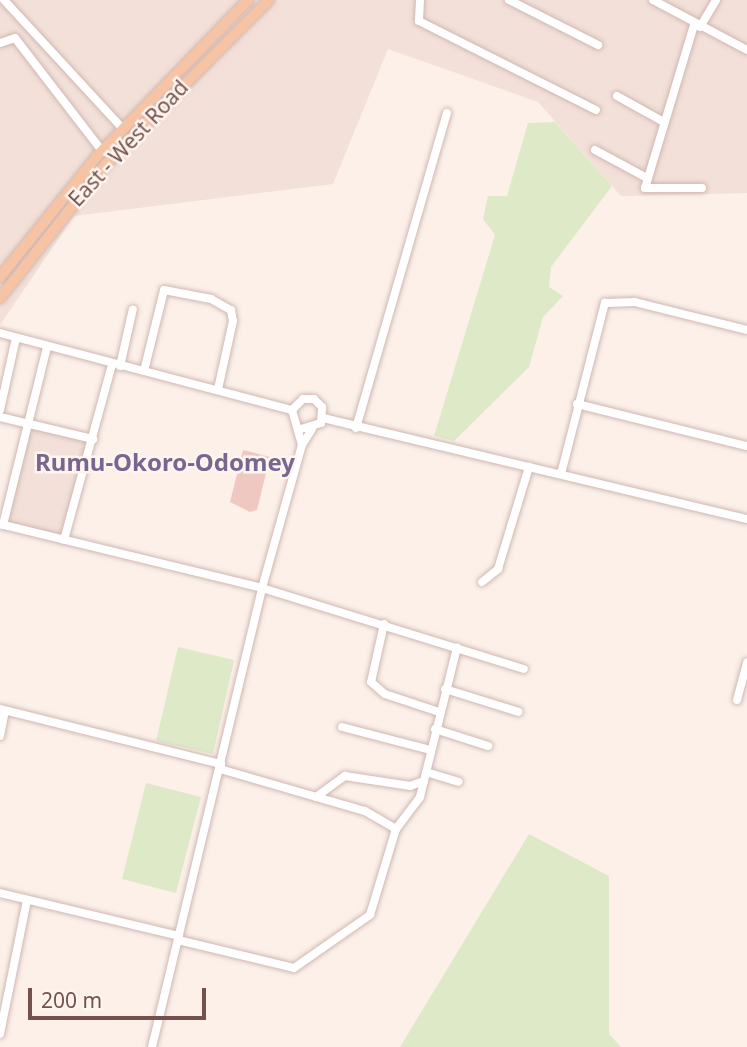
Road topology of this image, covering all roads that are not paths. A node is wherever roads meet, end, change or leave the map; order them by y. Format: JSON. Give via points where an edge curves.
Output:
{"nodes":[{"id":1,"x":4,"y":0,"type":"edge"},
{"id":2,"x":248,"y":0,"type":"edge"},
{"id":3,"x":268,"y":0,"type":"edge"},
{"id":4,"x":420,"y":0,"type":"edge"},
{"id":5,"x":509,"y":0,"type":"edge"},
{"id":6,"x":653,"y":0,"type":"edge"},
{"id":7,"x":716,"y":0,"type":"edge"},
{"id":8,"x":697,"y":26,"type":"junction"},
{"id":9,"x":0,"y":43,"type":"edge"},
{"id":10,"x":598,"y":44,"type":"dead end"},
{"id":11,"x":747,"y":50,"type":"edge"},
{"id":12,"x":617,"y":96,"type":"dead end"},
{"id":13,"x":596,"y":110,"type":"dead end"},
{"id":14,"x":447,"y":113,"type":"dead end"},
{"id":15,"x":664,"y":122,"type":"junction"},
{"id":16,"x":122,"y":128,"type":"junction"},
{"id":17,"x":102,"y":150,"type":"junction"},
{"id":18,"x":595,"y":150,"type":"dead end"},
{"id":19,"x":647,"y":178,"type":"junction"},
{"id":20,"x":702,"y":188,"type":"dead end"},
{"id":21,"x":0,"y":277,"type":"edge"},
{"id":22,"x":0,"y":298,"type":"edge"},
{"id":23,"x":132,"y":309,"type":"dead end"},
{"id":24,"x":747,"y":330,"type":"edge"},
{"id":25,"x":0,"y":333,"type":"edge"},
{"id":26,"x":16,"y":338,"type":"junction"},
{"id":27,"x":47,"y":347,"type":"junction"},
{"id":28,"x":116,"y":365,"type":"junction"},
{"id":29,"x":144,"y":372,"type":"junction"},
{"id":30,"x":218,"y":389,"type":"junction"},
{"id":31,"x":577,"y":404,"type":"junction"},
{"id":32,"x":0,"y":410,"type":"edge"},
{"id":33,"x":292,"y":410,"type":"junction"},
{"id":34,"x":0,"y":417,"type":"edge"},
{"id":35,"x":323,"y":418,"type":"junction"},
{"id":36,"x":28,"y":423,"type":"junction"},
{"id":37,"x":356,"y":428,"type":"junction"},
{"id":38,"x":301,"y":429,"type":"junction"},
{"id":39,"x":312,"y":429,"type":"junction"},
{"id":40,"x":93,"y":439,"type":"junction"},
{"id":41,"x":302,"y":445,"type":"junction"},
{"id":42,"x":747,"y":446,"type":"edge"},
{"id":43,"x":528,"y":467,"type":"junction"},
{"id":44,"x":561,"y":474,"type":"junction"},
{"id":45,"x":747,"y":519,"type":"edge"},
{"id":46,"x":1,"y":525,"type":"edge"},
{"id":47,"x":64,"y":540,"type":"junction"},
{"id":48,"x":482,"y":582,"type":"dead end"},
{"id":49,"x":262,"y":588,"type":"junction"},
{"id":50,"x":384,"y":624,"type":"junction"},
{"id":51,"x":457,"y":647,"type":"junction"},
{"id":52,"x":747,"y":662,"type":"edge"},
{"id":53,"x":524,"y":668,"type":"dead end"},
{"id":54,"x":445,"y":689,"type":"junction"},
{"id":55,"x":737,"y":700,"type":"dead end"},
{"id":56,"x":3,"y":710,"type":"edge"},
{"id":57,"x":439,"y":712,"type":"junction"},
{"id":58,"x":519,"y":712,"type":"dead end"},
{"id":59,"x":342,"y":727,"type":"dead end"},
{"id":60,"x":435,"y":729,"type":"junction"},
{"id":61,"x":0,"y":736,"type":"edge"},
{"id":62,"x":488,"y":746,"type":"dead end"},
{"id":63,"x":430,"y":750,"type":"junction"},
{"id":64,"x":220,"y":767,"type":"junction"},
{"id":65,"x":425,"y":776,"type":"junction"},
{"id":66,"x":457,"y":782,"type":"dead end"},
{"id":67,"x":316,"y":797,"type":"junction"},
{"id":68,"x":396,"y":829,"type":"junction"},
{"id":69,"x":0,"y":893,"type":"edge"},
{"id":70,"x":27,"y":900,"type":"junction"},
{"id":71,"x":178,"y":938,"type":"junction"},
{"id":72,"x":0,"y":1034,"type":"edge"},
{"id":73,"x":152,"y":1047,"type":"edge"}],
"edges":[{"from":1,"to":16,"type":"street"},
{"from":2,"to":16,"type":"main road","name":"East - West Road"},
{"from":3,"to":22,"type":"main road","name":"East - West Road","via":[[106,164]]},
{"from":4,"to":13,"type":"street","via":[[419,21]]},
{"from":5,"to":10,"type":"street"},
{"from":6,"to":8,"type":"street"},
{"from":7,"to":8,"type":"street"},
{"from":8,"to":11,"type":"street"},
{"from":8,"to":15,"type":"street"},
{"from":9,"to":17,"type":"street","via":[[15,38]]},
{"from":12,"to":15,"type":"street"},
{"from":14,"to":37,"type":"street"},
{"from":15,"to":19,"type":"street"},
{"from":16,"to":17,"type":"main road","name":"East - West Road"},
{"from":17,"to":21,"type":"main road","name":"East - West Road"},
{"from":18,"to":19,"type":"street"},
{"from":19,"to":20,"type":"street","via":[[648,191]]},
{"from":23,"to":28,"type":"street"},
{"from":24,"to":31,"type":"street","via":[[635,302],[605,303]]},
{"from":25,"to":26,"type":"street"},
{"from":26,"to":27,"type":"street"},
{"from":26,"to":32,"type":"street"},
{"from":27,"to":28,"type":"street"},
{"from":27,"to":36,"type":"street"},
{"from":28,"to":29,"type":"street"},
{"from":28,"to":40,"type":"street"},
{"from":29,"to":30,"type":"street"},
{"from":29,"to":30,"type":"street","via":[[164,290],[211,299],[231,310],[233,321]]},
{"from":30,"to":33,"type":"street"},
{"from":31,"to":42,"type":"street"},
{"from":31,"to":44,"type":"street"},
{"from":33,"to":35,"type":"street","via":[[309,398],[319,402]]},
{"from":33,"to":38,"type":"street"},
{"from":34,"to":36,"type":"street"},
{"from":35,"to":37,"type":"street"},
{"from":35,"to":39,"type":"street"},
{"from":36,"to":40,"type":"street"},
{"from":36,"to":46,"type":"street"},
{"from":37,"to":43,"type":"street"},
{"from":38,"to":39,"type":"street"},
{"from":38,"to":41,"type":"street"},
{"from":39,"to":41,"type":"street"},
{"from":40,"to":47,"type":"street"},
{"from":41,"to":49,"type":"street"},
{"from":43,"to":44,"type":"street"},
{"from":43,"to":48,"type":"street","via":[[498,569]]},
{"from":44,"to":45,"type":"street"},
{"from":46,"to":47,"type":"street"},
{"from":47,"to":49,"type":"street"},
{"from":49,"to":50,"type":"street"},
{"from":49,"to":64,"type":"street"},
{"from":50,"to":51,"type":"street"},
{"from":50,"to":57,"type":"street","via":[[371,682],[385,694]]},
{"from":51,"to":53,"type":"street"},
{"from":51,"to":54,"type":"street"},
{"from":52,"to":55,"type":"street"},
{"from":54,"to":57,"type":"street"},
{"from":54,"to":58,"type":"street"},
{"from":56,"to":61,"type":"street"},
{"from":56,"to":64,"type":"street"},
{"from":57,"to":60,"type":"street"},
{"from":59,"to":63,"type":"street"},
{"from":60,"to":62,"type":"street"},
{"from":60,"to":63,"type":"street"},
{"from":63,"to":65,"type":"street"},
{"from":64,"to":67,"type":"street"},
{"from":64,"to":71,"type":"street"},
{"from":65,"to":66,"type":"street"},
{"from":65,"to":67,"type":"street","via":[[410,786],[345,776]]},
{"from":65,"to":68,"type":"street","via":[[420,797]]},
{"from":67,"to":68,"type":"street","via":[[386,818]]},
{"from":68,"to":71,"type":"street","via":[[376,909],[298,967]]},
{"from":69,"to":70,"type":"street"},
{"from":70,"to":71,"type":"street"},
{"from":70,"to":72,"type":"street"},
{"from":71,"to":73,"type":"street"}]}
